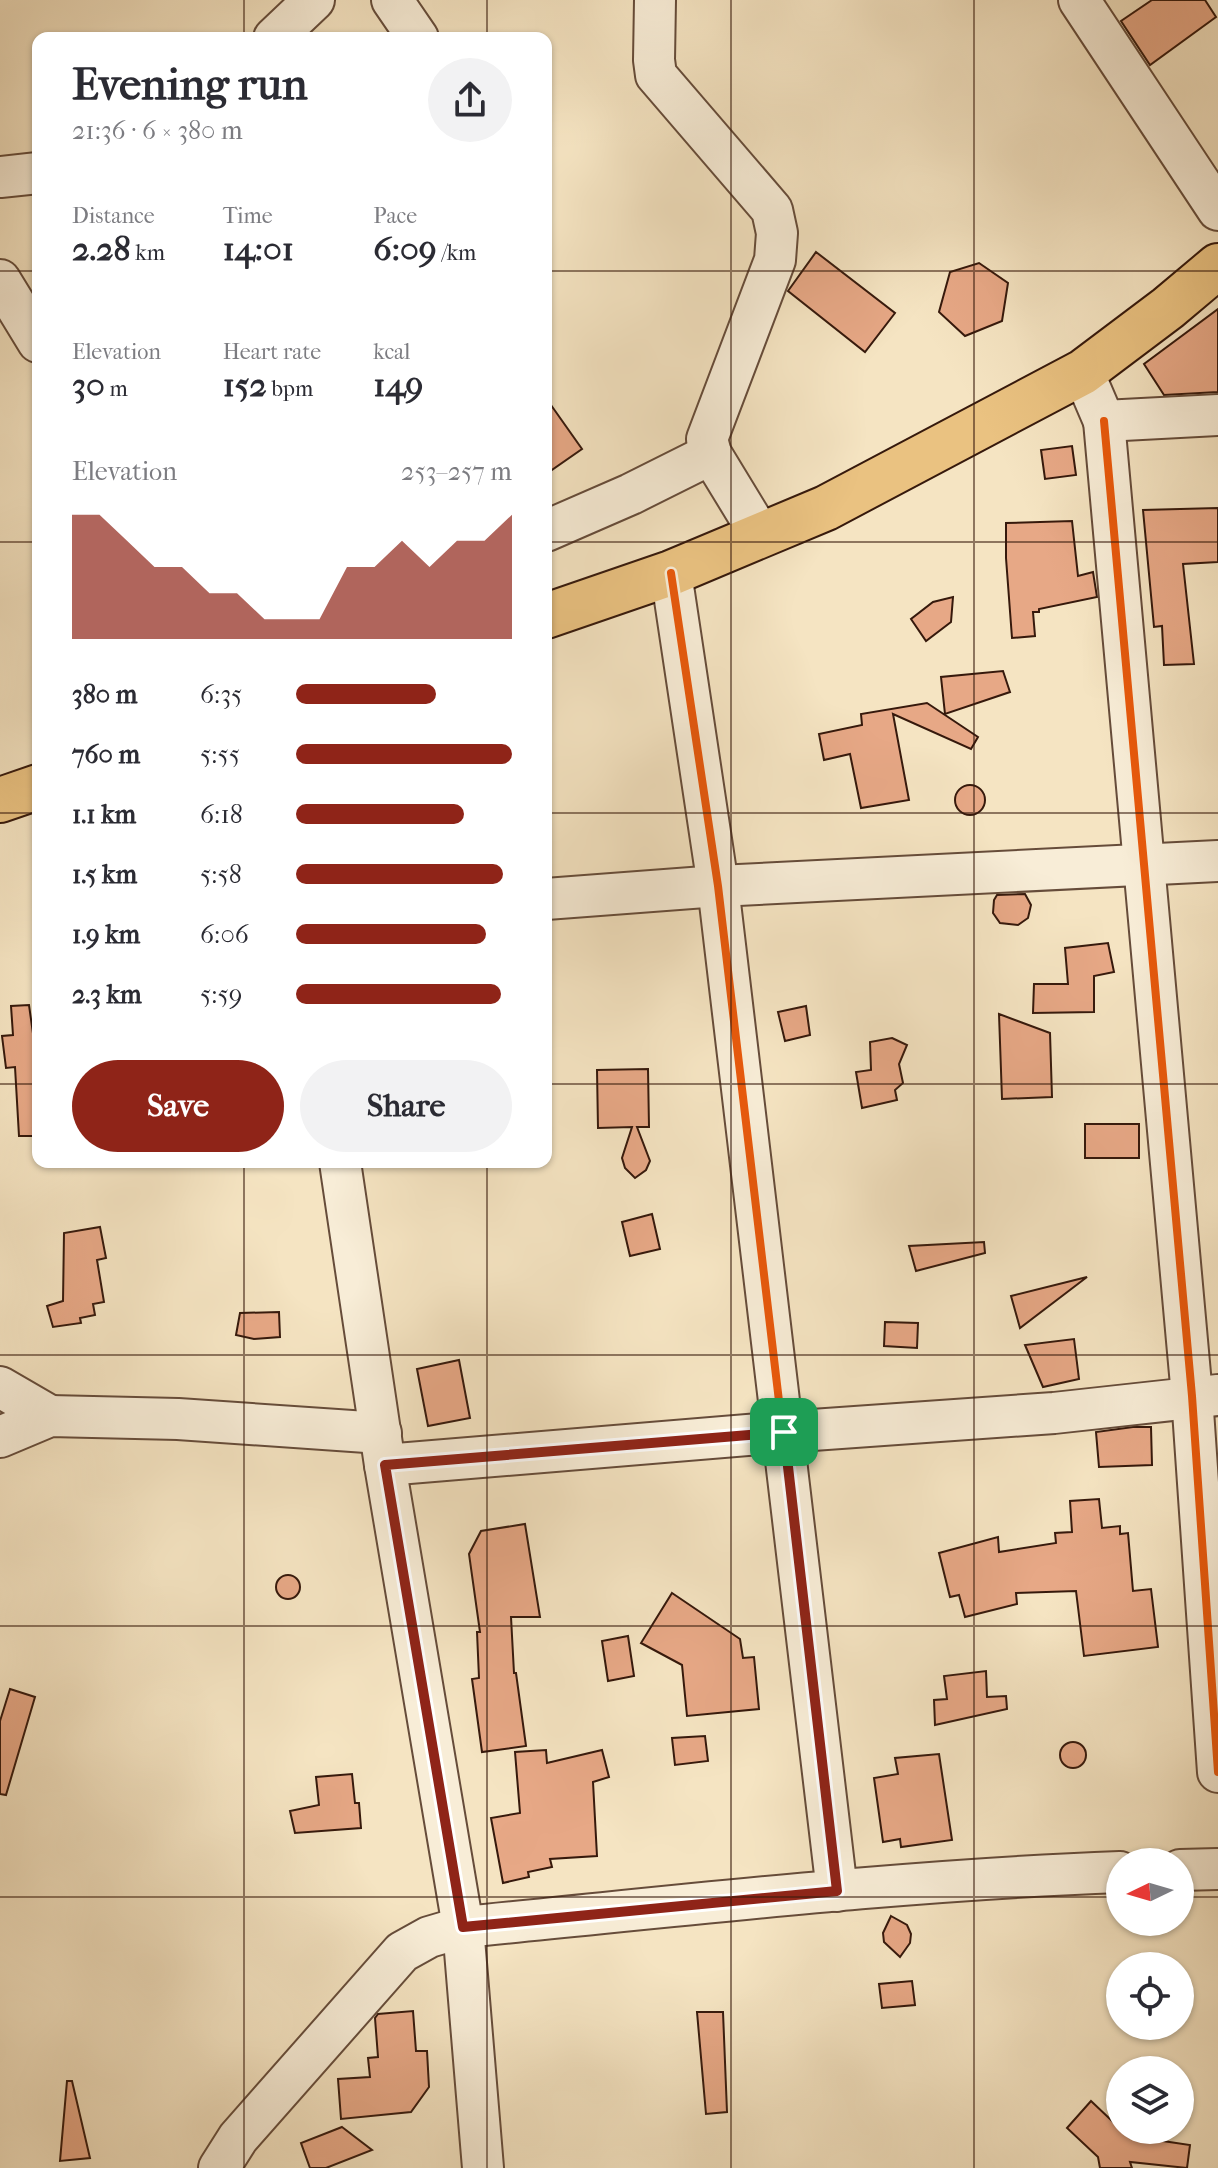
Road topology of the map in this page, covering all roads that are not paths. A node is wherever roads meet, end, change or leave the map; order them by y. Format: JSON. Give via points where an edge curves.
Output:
{"nodes":[{"id":1,"x":314,"y":0,"type":"edge"},
{"id":2,"x":392,"y":0,"type":"edge"},
{"id":3,"x":655,"y":0,"type":"edge"},
{"id":4,"x":1079,"y":0,"type":"edge"},
{"id":5,"x":280,"y":32,"type":"edge"},
{"id":6,"x":414,"y":32,"type":"edge"},
{"id":7,"x":32,"y":174,"type":"edge"},
{"id":8,"x":0,"y":177,"type":"edge"},
{"id":9,"x":1218,"y":210,"type":"edge"},
{"id":10,"x":1218,"y":266,"type":"edge"},
{"id":11,"x":0,"y":280,"type":"edge"},
{"id":12,"x":32,"y":332,"type":"edge"},
{"id":13,"x":1083,"y":372,"type":"junction"},
{"id":14,"x":1218,"y":415,"type":"edge"},
{"id":15,"x":1104,"y":421,"type":"junction"},
{"id":16,"x":711,"y":454,"type":"junction"},
{"id":17,"x":552,"y":528,"type":"edge"},
{"id":18,"x":761,"y":536,"type":"junction"},
{"id":19,"x":671,"y":573,"type":"junction"},
{"id":20,"x":552,"y":614,"type":"edge"},
{"id":21,"x":32,"y":789,"type":"edge"},
{"id":22,"x":0,"y":800,"type":"edge"},
{"id":23,"x":1218,"y":861,"type":"edge"},
{"id":24,"x":1143,"y":863,"type":"junction"},
{"id":25,"x":718,"y":886,"type":"junction"},
{"id":26,"x":552,"y":899,"type":"edge"},
{"id":27,"x":341,"y":1168,"type":"edge"},
{"id":28,"x":0,"y":1387,"type":"edge"},
{"id":29,"x":1205,"y":1395,"type":"edge"},
{"id":30,"x":50,"y":1416,"type":"junction"},
{"id":31,"x":784,"y":1432,"type":"junction"},
{"id":32,"x":0,"y":1437,"type":"edge"},
{"id":33,"x":383,"y":1449,"type":"junction"},
{"id":34,"x":1218,"y":1772,"type":"edge"},
{"id":35,"x":1218,"y":1869,"type":"edge"},
{"id":36,"x":1194,"y":1870,"type":"edge"},
{"id":37,"x":1106,"y":1873,"type":"edge"},
{"id":38,"x":837,"y":1891,"type":"junction"},
{"id":39,"x":463,"y":1927,"type":"junction"},
{"id":40,"x":219,"y":2168,"type":"edge"},
{"id":41,"x":483,"y":2168,"type":"edge"}],
"edges":[{"from":1,"to":5,"type":"street"},
{"from":2,"to":6,"type":"street"},
{"from":3,"to":16,"type":"street","via":[[656,75],[772,210],[777,233],[775,260],[707,439]]},
{"from":4,"to":9,"type":"street"},
{"from":7,"to":8,"type":"street"},
{"from":10,"to":13,"type":"main road"},
{"from":11,"to":12,"type":"street"},
{"from":13,"to":15,"type":"street"},
{"from":13,"to":18,"type":"main road","via":[[826,508]]},
{"from":14,"to":15,"type":"street"},
{"from":15,"to":24,"type":"street"},
{"from":16,"to":17,"type":"street"},
{"from":16,"to":18,"type":"street"},
{"from":18,"to":19,"type":"main road"},
{"from":19,"to":20,"type":"main road"},
{"from":19,"to":25,"type":"street"},
{"from":21,"to":22,"type":"main road"},
{"from":23,"to":24,"type":"street"},
{"from":24,"to":25,"type":"street"},
{"from":24,"to":29,"type":"street"},
{"from":25,"to":26,"type":"street"},
{"from":25,"to":31,"type":"street"},
{"from":27,"to":33,"type":"street"},
{"from":28,"to":30,"type":"street"},
{"from":29,"to":31,"type":"street","via":[[1054,1413]]},
{"from":29,"to":34,"type":"street"},
{"from":30,"to":32,"type":"street"},
{"from":30,"to":33,"type":"street","via":[[178,1419]]},
{"from":31,"to":33,"type":"street"},
{"from":31,"to":38,"type":"street"},
{"from":33,"to":39,"type":"street"},
{"from":35,"to":36,"type":"street"},
{"from":37,"to":38,"type":"street"},
{"from":38,"to":39,"type":"street"},
{"from":39,"to":40,"type":"street","via":[[402,1952],[238,2138]]},
{"from":39,"to":41,"type":"street"}]}
